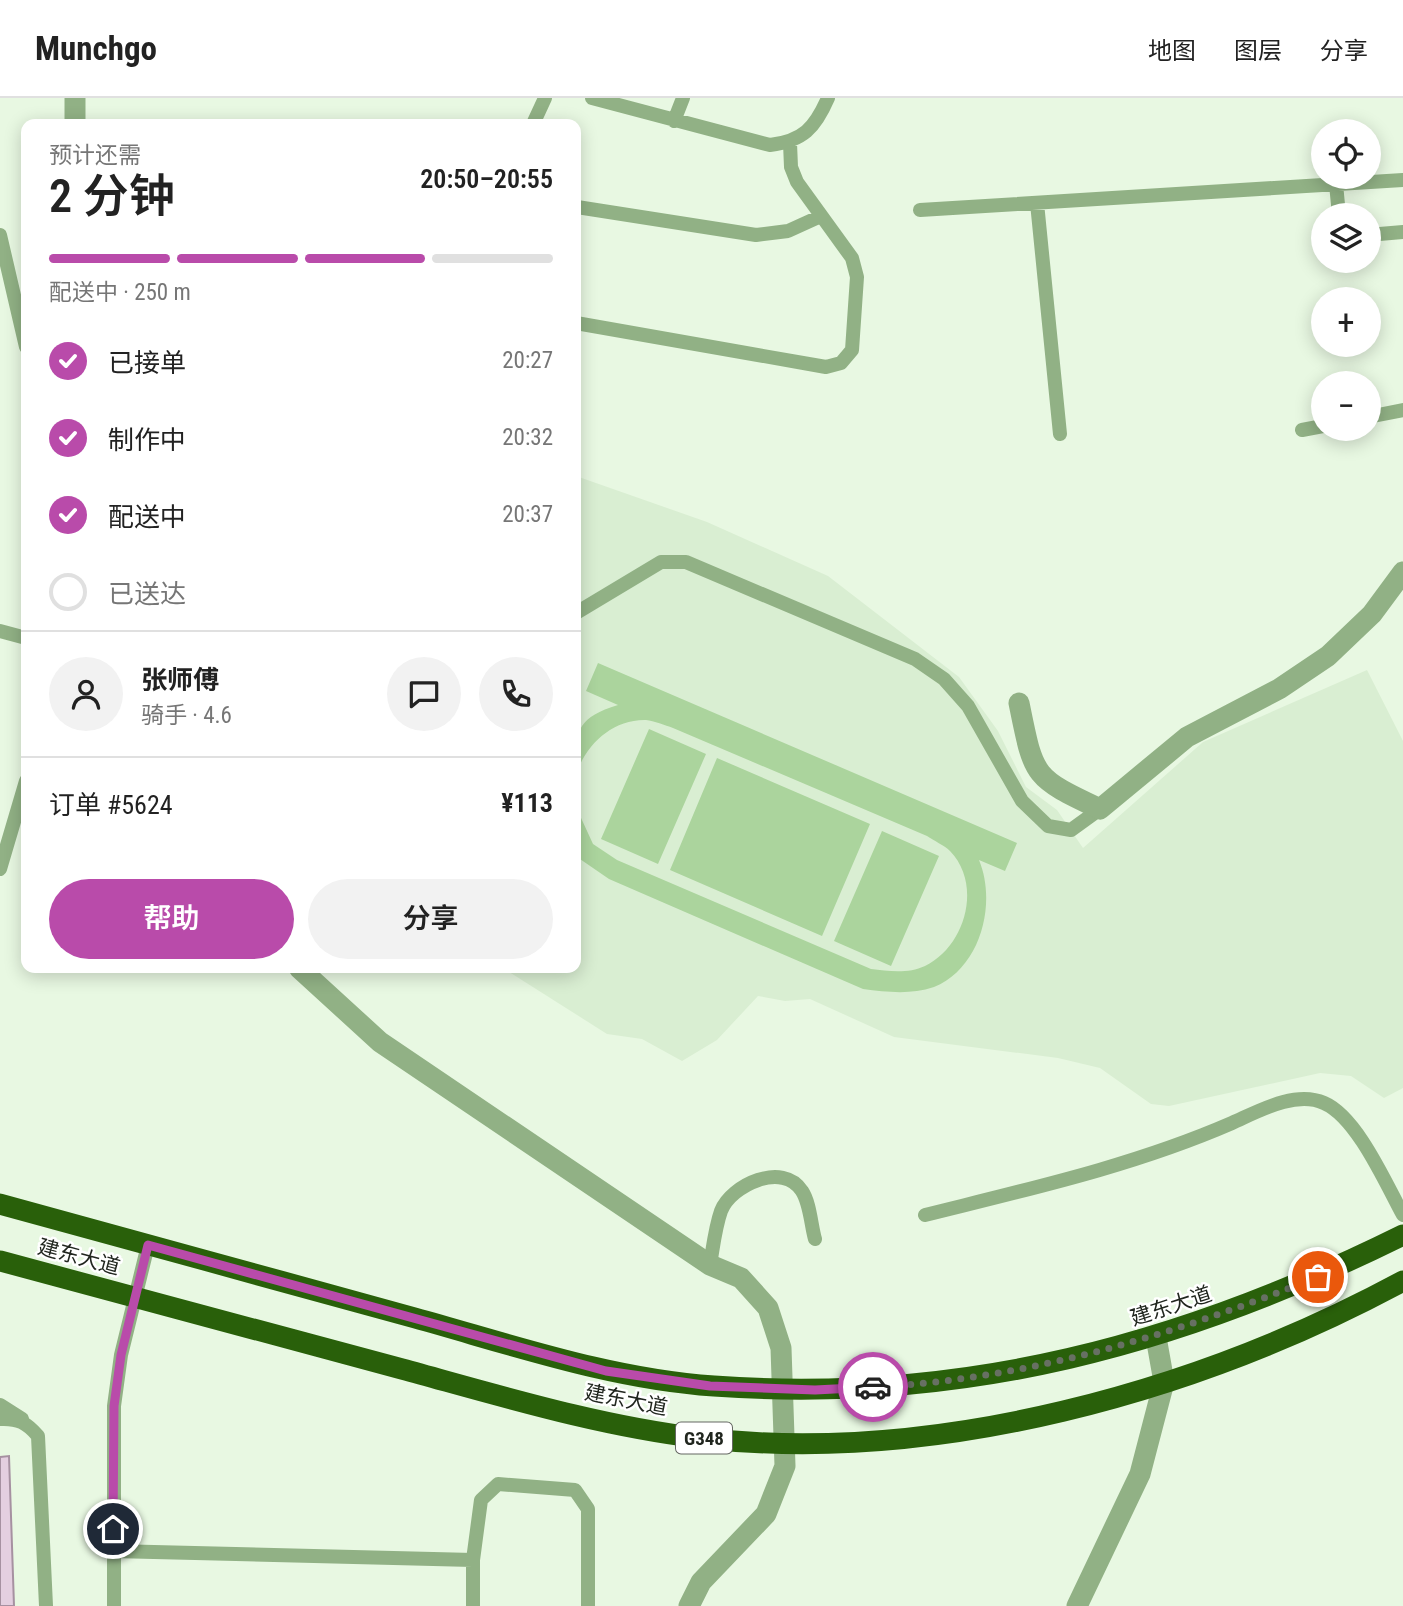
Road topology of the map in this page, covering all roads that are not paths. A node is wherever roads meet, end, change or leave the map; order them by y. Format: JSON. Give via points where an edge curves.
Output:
{"nodes":[{"id":1,"x":75,"y":98,"type":"edge"},
{"id":2,"x":545,"y":98,"type":"edge"},
{"id":3,"x":592,"y":98,"type":"edge"},
{"id":4,"x":684,"y":98,"type":"edge"},
{"id":5,"x":828,"y":98,"type":"edge"},
{"id":6,"x":75,"y":119,"type":"edge"},
{"id":7,"x":535,"y":119,"type":"edge"},
{"id":8,"x":674,"y":121,"type":"junction"},
{"id":9,"x":790,"y":143,"type":"junction"},
{"id":10,"x":1403,"y":180,"type":"edge"},
{"id":11,"x":1381,"y":181,"type":"edge"},
{"id":12,"x":1311,"y":186,"type":"edge"},
{"id":13,"x":1037,"y":203,"type":"junction"},
{"id":14,"x":581,"y":207,"type":"edge"},
{"id":15,"x":920,"y":210,"type":"dead end"},
{"id":16,"x":821,"y":216,"type":"junction"},
{"id":17,"x":1403,"y":232,"type":"edge"},
{"id":18,"x":1381,"y":234,"type":"edge"},
{"id":19,"x":0,"y":235,"type":"edge"},
{"id":20,"x":581,"y":324,"type":"edge"},
{"id":21,"x":21,"y":325,"type":"edge"},
{"id":22,"x":1403,"y":410,"type":"edge"},
{"id":23,"x":1381,"y":414,"type":"edge"},
{"id":24,"x":1311,"y":428,"type":"edge"},
{"id":25,"x":1302,"y":430,"type":"dead end"},
{"id":26,"x":1060,"y":434,"type":"dead end"},
{"id":27,"x":1403,"y":572,"type":"edge"},
{"id":28,"x":581,"y":610,"type":"edge"},
{"id":29,"x":0,"y":631,"type":"edge"},
{"id":30,"x":21,"y":637,"type":"edge"},
{"id":31,"x":1019,"y":703,"type":"dead end"},
{"id":32,"x":21,"y":799,"type":"edge"},
{"id":33,"x":1101,"y":809,"type":"junction"},
{"id":34,"x":0,"y":869,"type":"edge"},
{"id":35,"x":304,"y":973,"type":"edge"},
{"id":36,"x":0,"y":1204,"type":"edge"},
{"id":37,"x":1403,"y":1215,"type":"edge"},
{"id":38,"x":925,"y":1216,"type":"dead end"},
{"id":39,"x":1403,"y":1236,"type":"edge"},
{"id":40,"x":815,"y":1239,"type":"dead end"},
{"id":41,"x":148,"y":1245,"type":"junction"},
{"id":42,"x":0,"y":1261,"type":"edge"},
{"id":43,"x":710,"y":1265,"type":"junction"},
{"id":44,"x":1403,"y":1281,"type":"edge"},
{"id":45,"x":135,"y":1297,"type":"junction"},
{"id":46,"x":1156,"y":1337,"type":"junction"},
{"id":47,"x":1164,"y":1382,"type":"junction"},
{"id":48,"x":784,"y":1389,"type":"junction"},
{"id":49,"x":0,"y":1405,"type":"edge"},
{"id":50,"x":0,"y":1419,"type":"edge"},
{"id":51,"x":27,"y":1424,"type":"junction"},
{"id":52,"x":786,"y":1442,"type":"junction"},
{"id":53,"x":113,"y":1551,"type":"junction"},
{"id":54,"x":473,"y":1560,"type":"junction"},
{"id":55,"x":47,"y":1606,"type":"edge"},
{"id":56,"x":114,"y":1606,"type":"edge"},
{"id":57,"x":473,"y":1606,"type":"edge"},
{"id":58,"x":588,"y":1606,"type":"edge"},
{"id":59,"x":689,"y":1606,"type":"edge"},
{"id":60,"x":1077,"y":1606,"type":"edge"}],
"edges":[{"from":1,"to":6,"type":"street"},
{"from":2,"to":7,"type":"lane"},
{"from":3,"to":8,"type":"lane"},
{"from":4,"to":8,"type":"lane"},
{"from":5,"to":9,"type":"lane","via":[[808,134]]},
{"from":8,"to":9,"type":"lane","via":[[751,142]]},
{"from":9,"to":16,"type":"lane","via":[[791,167]]},
{"from":10,"to":11,"type":"lane"},
{"from":12,"to":13,"type":"lane"},
{"from":13,"to":15,"type":"lane"},
{"from":13,"to":26,"type":"lane"},
{"from":14,"to":16,"type":"lane","via":[[756,235],[788,231]]},
{"from":16,"to":20,"type":"lane","via":[[852,258],[857,277],[852,349],[841,363],[826,367]]},
{"from":17,"to":18,"type":"lane"},
{"from":19,"to":21,"type":"lane"},
{"from":22,"to":23,"type":"lane"},
{"from":24,"to":25,"type":"lane"},
{"from":27,"to":33,"type":"street","via":[[1372,614],[1328,656],[1279,689],[1187,737]]},
{"from":28,"to":33,"type":"lane","via":[[661,562],[686,562],[915,659],[944,679],[968,706],[1022,801],[1048,826],[1071,830]]},
{"from":29,"to":30,"type":"lane"},
{"from":31,"to":33,"type":"street","via":[[1037,772],[1053,787]]},
{"from":32,"to":34,"type":"lane"},
{"from":35,"to":43,"type":"street","via":[[380,1042]]},
{"from":36,"to":41,"type":"highway","name":"建东大道"},
{"from":37,"to":38,"type":"lane","via":[[1345,1120],[1323,1102],[1293,1100],[1140,1160]]},
{"from":39,"to":46,"type":"highway","name":"建东大道","via":[[1318,1277]]},
{"from":40,"to":43,"type":"lane","via":[[802,1191],[785,1178],[761,1179],[739,1188],[722,1210]]},
{"from":41,"to":45,"type":"lane"},
{"from":41,"to":48,"type":"highway","name":"建东大道","via":[[606,1371],[710,1386]]},
{"from":42,"to":45,"type":"highway","name":"建东大道","number":"G348"},
{"from":43,"to":48,"type":"street","via":[[741,1278],[768,1308],[781,1348]]},
{"from":44,"to":47,"type":"highway","name":"建东大道","number":"G348","via":[[1335,1317]]},
{"from":45,"to":52,"type":"highway","name":"建东大道","number":"G348","via":[[595,1421],[702,1438]]},
{"from":45,"to":53,"type":"lane","via":[[114,1406]]},
{"from":46,"to":47,"type":"street"},
{"from":46,"to":48,"type":"highway","name":"建东大道","via":[[1022,1370],[919,1385]]},
{"from":47,"to":52,"type":"highway","name":"建东大道","number":"G348","via":[[1022,1419],[918,1437]]},
{"from":47,"to":60,"type":"street","via":[[1140,1474]]},
{"from":48,"to":52,"type":"street"},
{"from":49,"to":51,"type":"lane"},
{"from":50,"to":51,"type":"lane"},
{"from":51,"to":55,"type":"lane","via":[[38,1436]]},
{"from":52,"to":59,"type":"street","via":[[785,1466],[766,1514],[701,1582]]},
{"from":53,"to":54,"type":"lane"},
{"from":53,"to":56,"type":"lane"},
{"from":54,"to":57,"type":"lane"},
{"from":54,"to":58,"type":"lane","via":[[481,1500],[498,1485],[575,1490],[588,1509]]}]}
